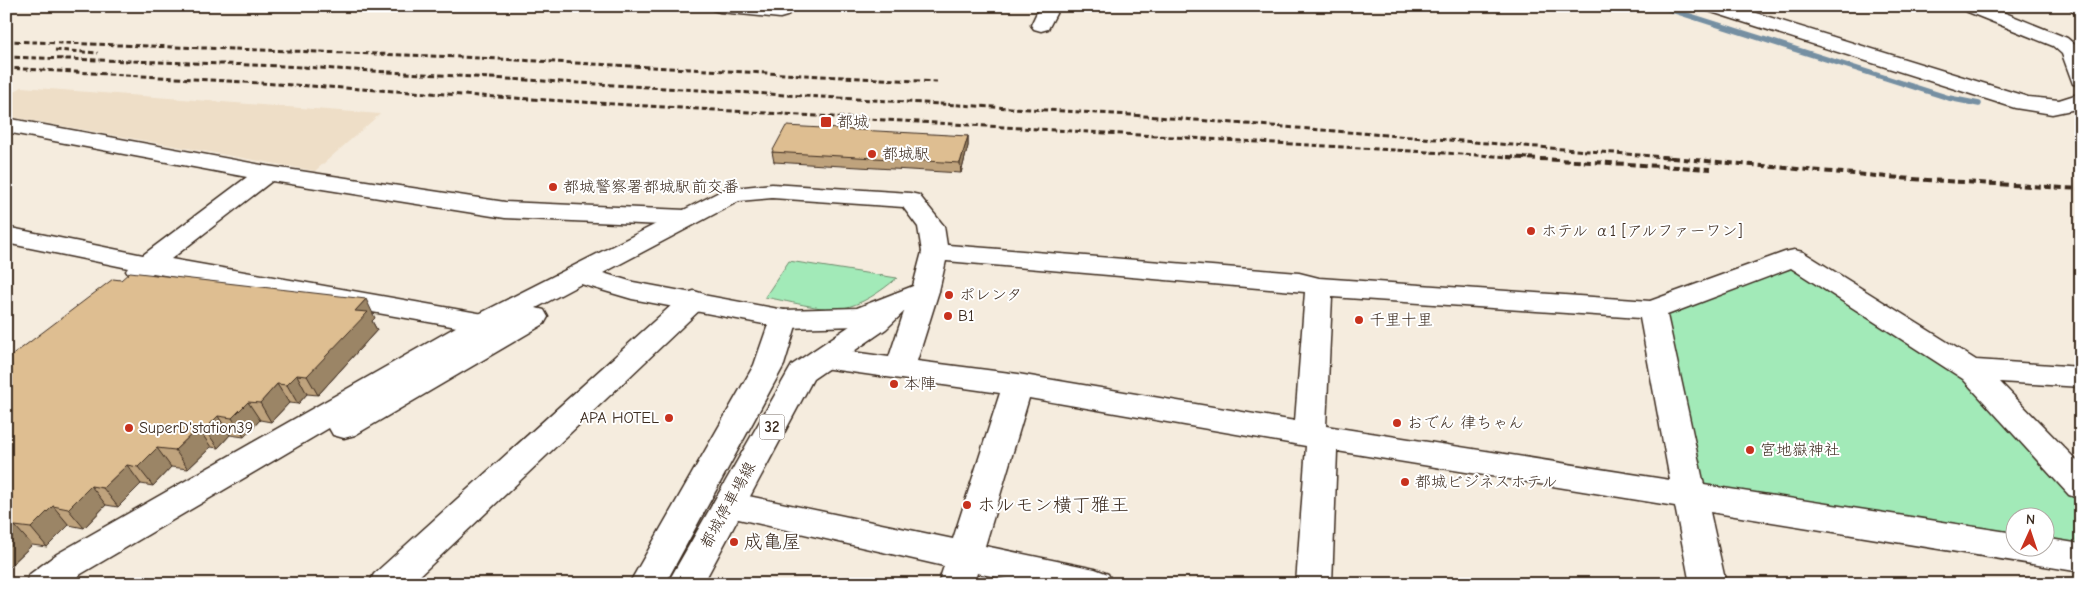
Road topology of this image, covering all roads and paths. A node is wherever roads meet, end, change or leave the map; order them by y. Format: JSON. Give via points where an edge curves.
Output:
{"nodes":[{"id":1,"x":720,"y":6,"type":"edge"},
{"id":2,"x":785,"y":6,"type":"edge"},
{"id":3,"x":1050,"y":6,"type":"edge"},
{"id":4,"x":1712,"y":6,"type":"edge"},
{"id":5,"x":1970,"y":6,"type":"edge"},
{"id":6,"x":1041,"y":25,"type":"dead end"},
{"id":7,"x":2081,"y":79,"type":"edge"},
{"id":8,"x":2081,"y":100,"type":"edge"},
{"id":9,"x":6,"y":125,"type":"edge"},
{"id":10,"x":267,"y":173,"type":"junction"},
{"id":11,"x":685,"y":218,"type":"junction"},
{"id":12,"x":6,"y":235,"type":"edge"},
{"id":13,"x":935,"y":252,"type":"junction"},
{"id":14,"x":149,"y":264,"type":"junction"},
{"id":15,"x":589,"y":278,"type":"junction"},
{"id":16,"x":1319,"y":287,"type":"junction"},
{"id":17,"x":117,"y":288,"type":"edge"},
{"id":18,"x":926,"y":291,"type":"junction"},
{"id":19,"x":694,"y":300,"type":"junction"},
{"id":20,"x":897,"y":304,"type":"junction"},
{"id":21,"x":1652,"y":310,"type":"junction"},
{"id":22,"x":784,"y":319,"type":"junction"},
{"id":23,"x":485,"y":323,"type":"junction"},
{"id":24,"x":823,"y":358,"type":"junction"},
{"id":25,"x":900,"y":370,"type":"junction"},
{"id":26,"x":1971,"y":370,"type":"junction"},
{"id":27,"x":2081,"y":377,"type":"edge"},
{"id":28,"x":1018,"y":384,"type":"junction"},
{"id":29,"x":1316,"y":436,"type":"junction"},
{"id":30,"x":2081,"y":486,"type":"edge"},
{"id":31,"x":1690,"y":495,"type":"junction"},
{"id":32,"x":729,"y":505,"type":"junction"},
{"id":33,"x":2004,"y":546,"type":"edge"},
{"id":34,"x":2054,"y":554,"type":"edge"},
{"id":35,"x":2081,"y":558,"type":"edge"},
{"id":36,"x":961,"y":570,"type":"edge"},
{"id":37,"x":43,"y":584,"type":"edge"},
{"id":38,"x":71,"y":584,"type":"edge"},
{"id":39,"x":387,"y":584,"type":"edge"},
{"id":40,"x":647,"y":584,"type":"edge"},
{"id":41,"x":685,"y":584,"type":"edge"},
{"id":42,"x":1095,"y":584,"type":"edge"},
{"id":43,"x":1314,"y":584,"type":"edge"},
{"id":44,"x":1708,"y":584,"type":"edge"}],
"edges":[{"from":1,"to":2,"type":"street","via":[[780,12]]},
{"from":3,"to":6,"type":"street"},
{"from":4,"to":8,"type":"street","via":[[2022,103],[2064,108]]},
{"from":5,"to":7,"type":"street","via":[[2060,42],[2071,51]]},
{"from":9,"to":10,"type":"street"},
{"from":10,"to":11,"type":"street","via":[[505,210]]},
{"from":10,"to":14,"type":"street"},
{"from":11,"to":13,"type":"street","via":[[734,194],[772,191],[910,200],[931,226]]},
{"from":11,"to":15,"type":"street"},
{"from":12,"to":14,"type":"street"},
{"from":13,"to":16,"type":"street","via":[[1299,282]]},
{"from":13,"to":18,"type":"street"},
{"from":14,"to":17,"type":"street"},
{"from":14,"to":23,"type":"street"},
{"from":15,"to":19,"type":"street","via":[[632,290]]},
{"from":15,"to":23,"type":"street"},
{"from":15,"to":38,"type":"street"},
{"from":16,"to":21,"type":"street"},
{"from":16,"to":29,"type":"street"},
{"from":18,"to":20,"type":"street"},
{"from":18,"to":25,"type":"street"},
{"from":19,"to":22,"type":"street"},
{"from":19,"to":39,"type":"street"},
{"from":20,"to":22,"type":"street","via":[[860,317]]},
{"from":20,"to":24,"type":"street","name":"都城停車場線","number":"32"},
{"from":21,"to":26,"type":"street","via":[[1794,258]]},
{"from":21,"to":31,"type":"street"},
{"from":22,"to":40,"type":"street","name":"都城停車場線","number":"32","via":[[769,364]]},
{"from":23,"to":37,"type":"street","via":[[69,564]]},
{"from":24,"to":25,"type":"street"},
{"from":24,"to":32,"type":"street","name":"都城停車場線","number":"32","via":[[802,372]]},
{"from":25,"to":28,"type":"street"},
{"from":26,"to":27,"type":"street"},
{"from":26,"to":30,"type":"street"},
{"from":28,"to":29,"type":"street"},
{"from":28,"to":36,"type":"street"},
{"from":29,"to":31,"type":"street"},
{"from":29,"to":43,"type":"street"},
{"from":31,"to":33,"type":"street"},
{"from":31,"to":44,"type":"street"},
{"from":32,"to":36,"type":"street"},
{"from":32,"to":41,"type":"street","name":"都城停車場線","number":"32"},
{"from":34,"to":35,"type":"street"},
{"from":36,"to":42,"type":"street"}]}
